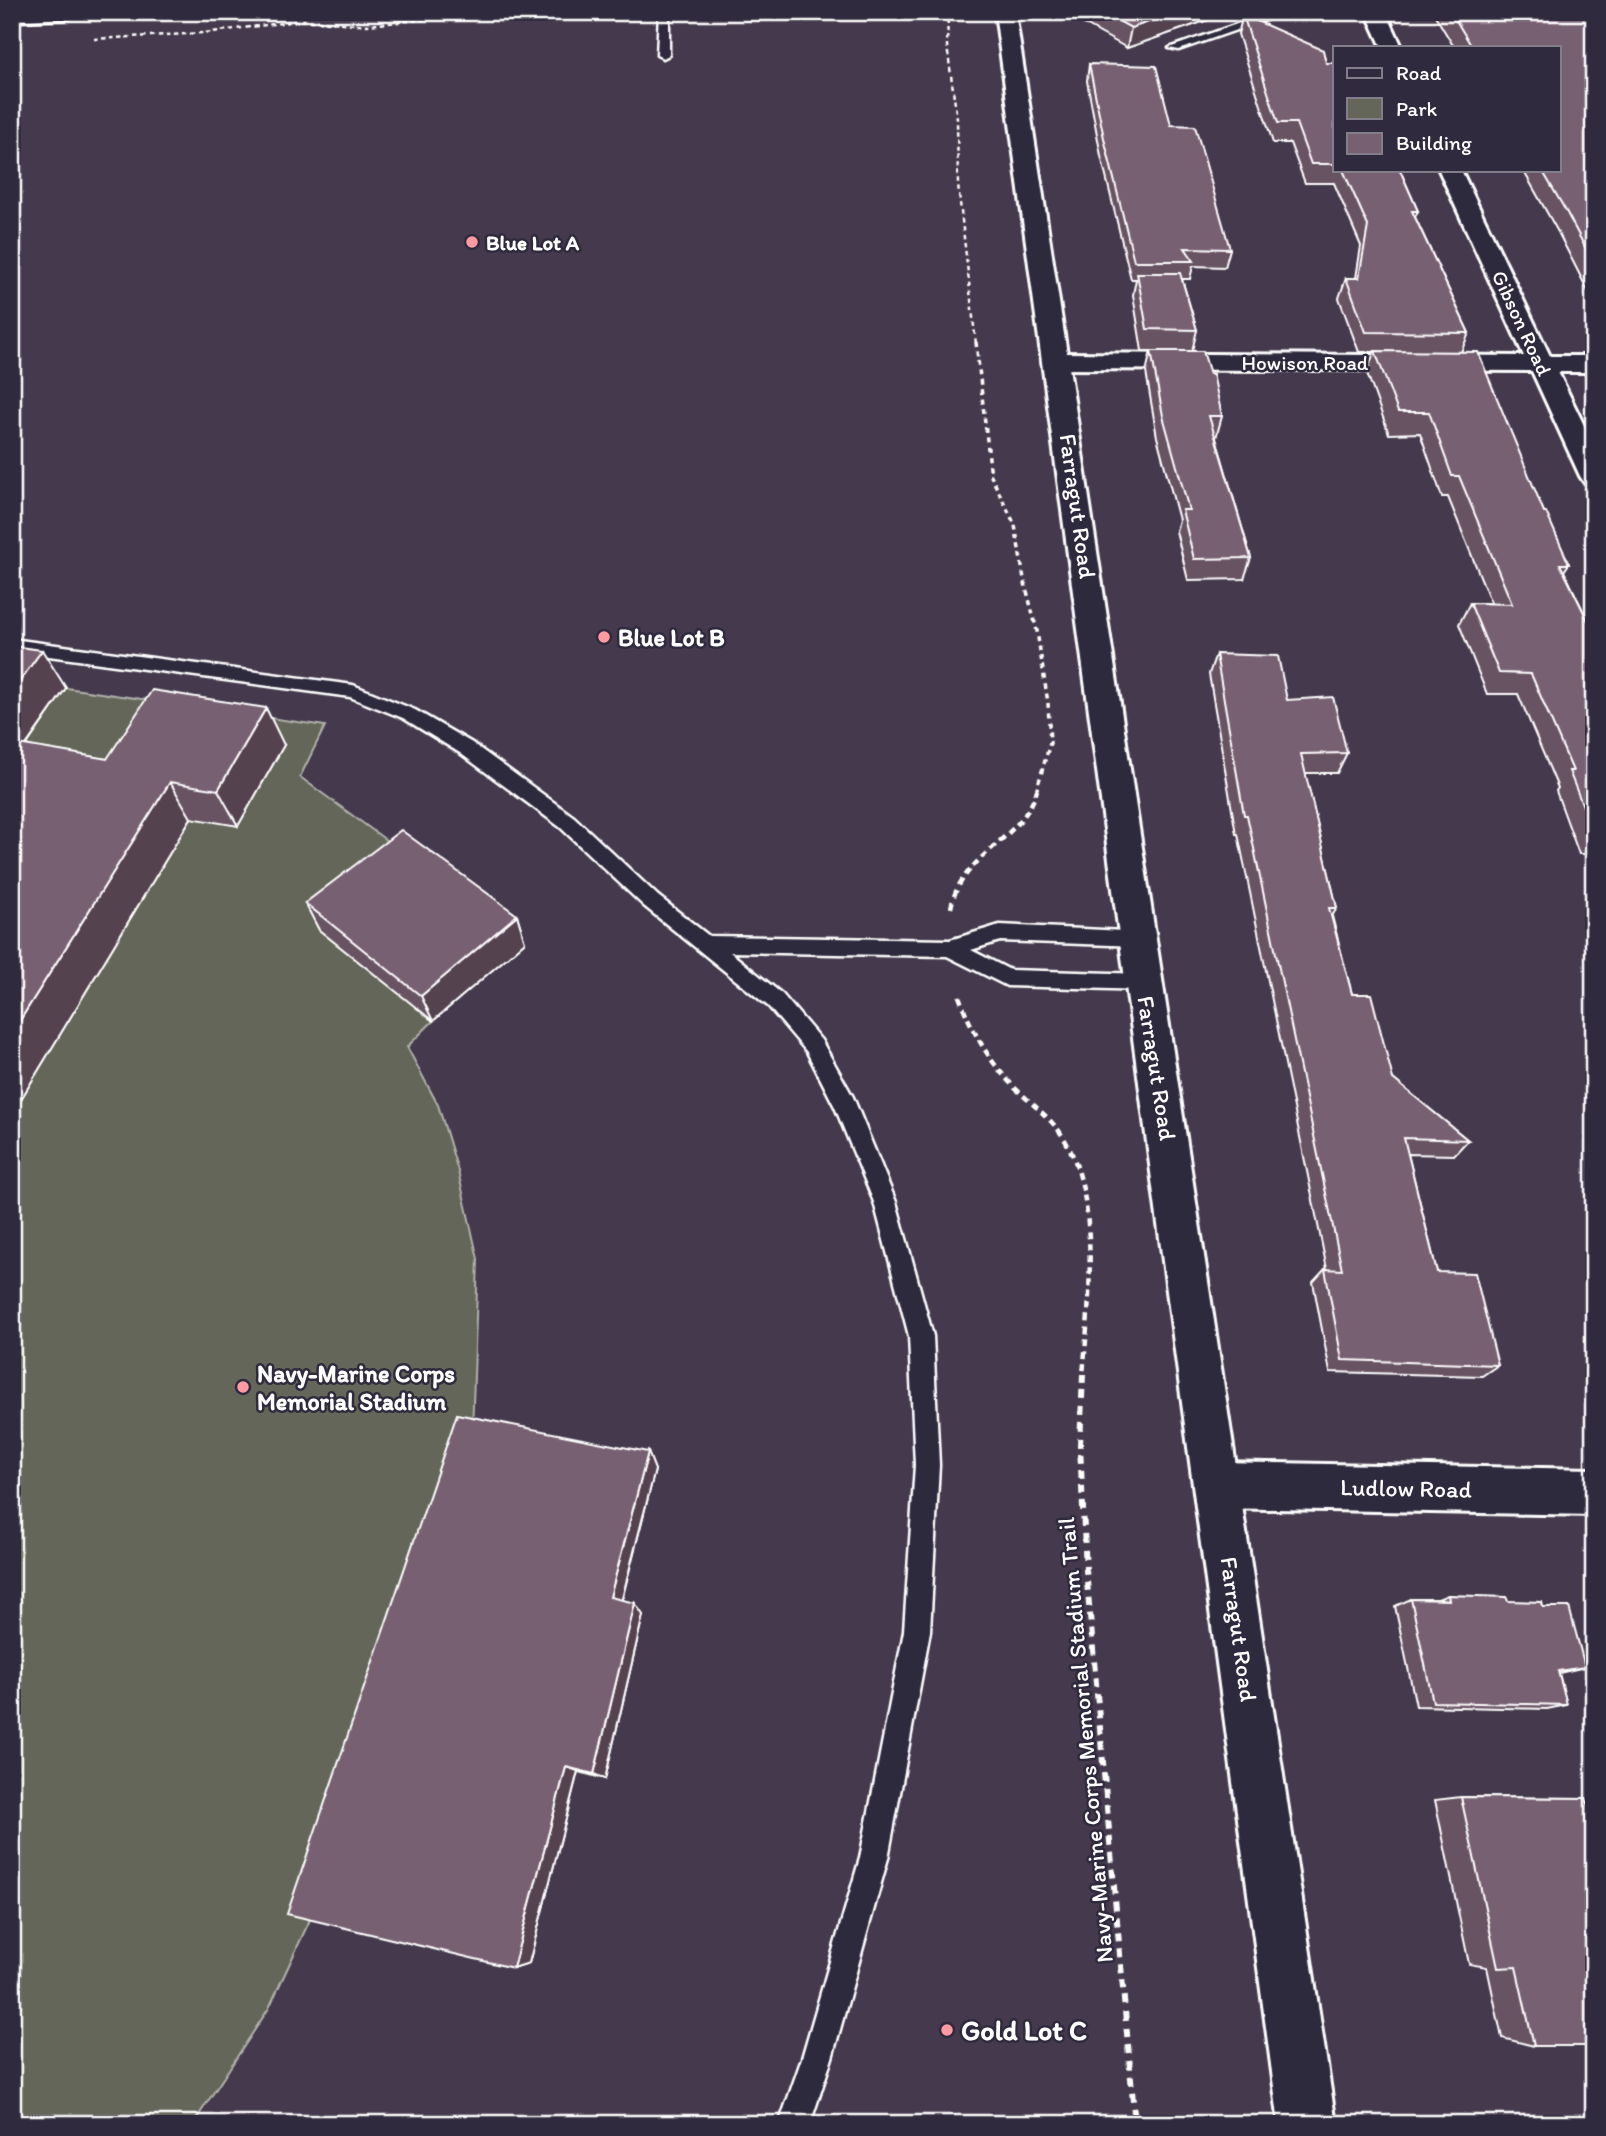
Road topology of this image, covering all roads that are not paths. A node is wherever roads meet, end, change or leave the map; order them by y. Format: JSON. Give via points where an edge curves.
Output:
{"nodes":[{"id":1,"x":69,"y":12,"type":"edge"},
{"id":2,"x":1004,"y":12,"type":"edge"},
{"id":3,"x":1283,"y":12,"type":"edge"},
{"id":4,"x":1376,"y":12,"type":"edge"},
{"id":5,"x":664,"y":13,"type":"edge"},
{"id":6,"x":12,"y":15,"type":"edge"},
{"id":7,"x":1392,"y":46,"type":"edge"},
{"id":8,"x":1175,"y":48,"type":"dead end"},
{"id":9,"x":663,"y":55,"type":"dead end"},
{"id":10,"x":1451,"y":172,"type":"edge"},
{"id":11,"x":1058,"y":361,"type":"junction"},
{"id":12,"x":1541,"y":363,"type":"junction"},
{"id":13,"x":1594,"y":364,"type":"edge"},
{"id":14,"x":1594,"y":476,"type":"edge"},
{"id":15,"x":12,"y":645,"type":"edge"},
{"id":16,"x":1139,"y":938,"type":"junction"},
{"id":17,"x":705,"y":944,"type":"junction"},
{"id":18,"x":950,"y":948,"type":"junction"},
{"id":19,"x":1144,"y":982,"type":"junction"},
{"id":20,"x":1219,"y":1485,"type":"junction"},
{"id":21,"x":1594,"y":1492,"type":"edge"},
{"id":22,"x":794,"y":2124,"type":"edge"},
{"id":23,"x":1308,"y":2124,"type":"edge"}],
"edges":[{"from":1,"to":6,"type":"street"},
{"from":2,"to":11,"type":"street","name":"Farragut Road"},
{"from":3,"to":8,"type":"lane"},
{"from":4,"to":7,"type":"street"},
{"from":5,"to":9,"type":"lane"},
{"from":10,"to":12,"type":"street","name":"Gibson Road"},
{"from":11,"to":12,"type":"street","name":"Howison Road"},
{"from":11,"to":16,"type":"street","name":"Farragut Road"},
{"from":12,"to":13,"type":"street","name":"Howison Road"},
{"from":12,"to":14,"type":"street","name":"Gibson Road"},
{"from":15,"to":17,"type":"lane","via":[[353,691],[409,714],[466,748],[567,822],[651,901]]},
{"from":16,"to":18,"type":"lane","via":[[1000,933]]},
{"from":16,"to":19,"type":"street","name":"Farragut Road"},
{"from":17,"to":18,"type":"lane"},
{"from":17,"to":22,"type":"lane","via":[[775,1000],[814,1046],[845,1104],[885,1202],[922,1336],[927,1465],[916,1631],[874,1858]]},
{"from":18,"to":19,"type":"lane","via":[[1007,978]]},
{"from":19,"to":20,"type":"street","name":"Farragut Road"},
{"from":20,"to":21,"type":"street","name":"Ludlow Road"},
{"from":20,"to":23,"type":"street","name":"Farragut Road"}]}
